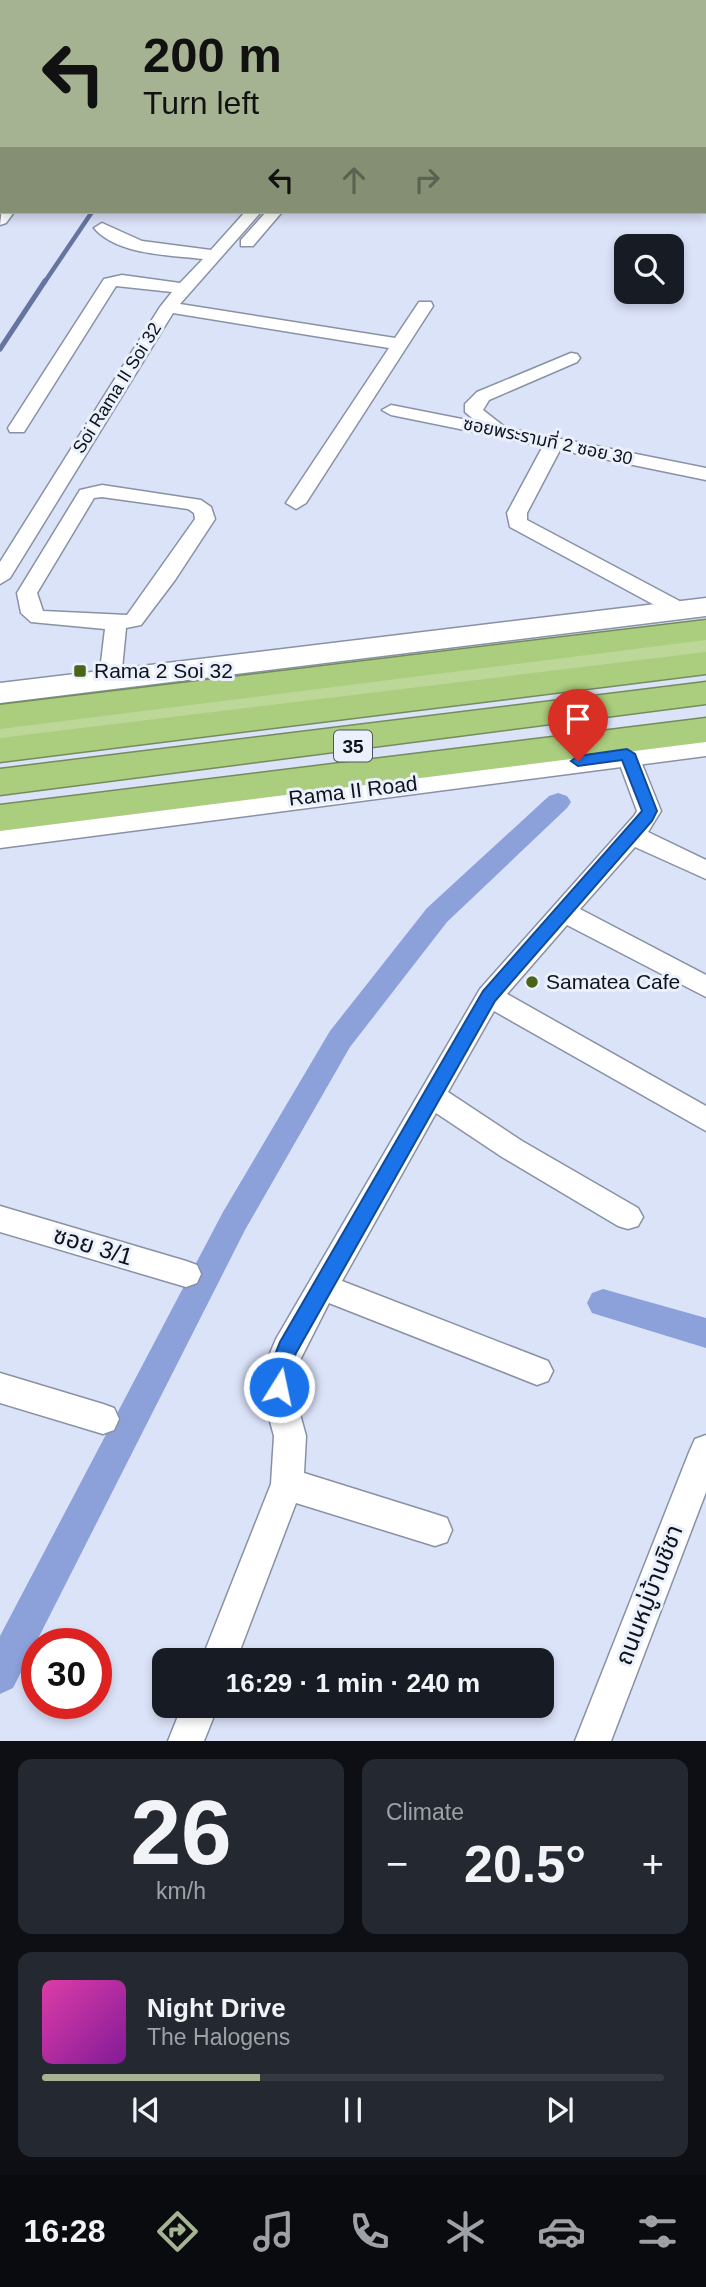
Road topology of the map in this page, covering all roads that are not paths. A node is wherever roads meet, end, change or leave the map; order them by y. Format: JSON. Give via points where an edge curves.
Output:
{"nodes":[{"id":1,"x":260,"y":215,"type":"edge"},
{"id":2,"x":103,"y":228,"type":"dead end"},
{"id":3,"x":215,"y":255,"type":"junction"},
{"id":4,"x":236,"y":256,"type":"dead end"},
{"id":5,"x":186,"y":289,"type":"junction"},
{"id":6,"x":425,"y":306,"type":"dead end"},
{"id":7,"x":169,"y":307,"type":"junction"},
{"id":8,"x":398,"y":344,"type":"junction"},
{"id":9,"x":570,"y":358,"type":"dead end"},
{"id":10,"x":391,"y":410,"type":"dead end"},
{"id":11,"x":16,"y":428,"type":"dead end"},
{"id":12,"x":504,"y":431,"type":"junction"},
{"id":13,"x":555,"y":441,"type":"junction"},
{"id":14,"x":706,"y":474,"type":"edge"},
{"id":15,"x":296,"y":503,"type":"dead end"},
{"id":16,"x":0,"y":578,"type":"edge"},
{"id":17,"x":697,"y":616,"type":"edge"},
{"id":18,"x":116,"y":622,"type":"junction"},
{"id":19,"x":706,"y":643,"type":"edge"},
{"id":20,"x":706,"y":663,"type":"edge"},
{"id":21,"x":110,"y":679,"type":"junction"},
{"id":22,"x":0,"y":693,"type":"edge"},
{"id":23,"x":706,"y":693,"type":"edge"},
{"id":24,"x":706,"y":701,"type":"edge"},
{"id":25,"x":0,"y":717,"type":"edge"},
{"id":26,"x":706,"y":730,"type":"edge"},
{"id":27,"x":0,"y":731,"type":"edge"},
{"id":28,"x":706,"y":745,"type":"edge"},
{"id":29,"x":0,"y":750,"type":"edge"},
{"id":30,"x":627,"y":754,"type":"junction"},
{"id":31,"x":0,"y":782,"type":"edge"},
{"id":32,"x":0,"y":790,"type":"edge"},
{"id":33,"x":0,"y":818,"type":"edge"},
{"id":34,"x":632,"y":835,"type":"junction"},
{"id":35,"x":0,"y":836,"type":"edge"},
{"id":36,"x":706,"y":870,"type":"edge"},
{"id":37,"x":562,"y":911,"type":"junction"},
{"id":38,"x":706,"y":987,"type":"edge"},
{"id":39,"x":489,"y":996,"type":"junction"},
{"id":40,"x":431,"y":1095,"type":"junction"},
{"id":41,"x":706,"y":1120,"type":"edge"},
{"id":42,"x":628,"y":1217,"type":"dead end"},
{"id":43,"x":0,"y":1219,"type":"edge"},
{"id":44,"x":186,"y":1274,"type":"dead end"},
{"id":45,"x":322,"y":1287,"type":"junction"},
{"id":46,"x":537,"y":1371,"type":"dead end"},
{"id":47,"x":0,"y":1388,"type":"edge"},
{"id":48,"x":103,"y":1419,"type":"dead end"},
{"id":49,"x":706,"y":1450,"type":"edge"},
{"id":50,"x":287,"y":1484,"type":"junction"},
{"id":51,"x":435,"y":1530,"type":"dead end"},
{"id":52,"x":223,"y":1648,"type":"edge"},
{"id":53,"x":195,"y":1718,"type":"edge"},
{"id":54,"x":186,"y":1741,"type":"edge"},
{"id":55,"x":593,"y":1741,"type":"edge"}],
"edges":[{"from":1,"to":3,"type":"street","name":"Soi Rama II Soi 32"},
{"from":1,"to":4,"type":"street"},
{"from":2,"to":3,"type":"street","via":[[112,237],[129,242]]},
{"from":3,"to":5,"type":"street","name":"Soi Rama II Soi 32"},
{"from":5,"to":7,"type":"street","name":"Soi Rama II Soi 32"},
{"from":5,"to":11,"type":"street","via":[[122,280],[110,283]]},
{"from":6,"to":8,"type":"street"},
{"from":7,"to":8,"type":"street"},
{"from":7,"to":16,"type":"street","name":"Soi Rama II Soi 32"},
{"from":8,"to":15,"type":"street"},
{"from":9,"to":12,"type":"street","via":[[482,396],[474,404],[474,412]]},
{"from":10,"to":12,"type":"street","name":"ซอยพระรามที่ 2 ซอย 30"},
{"from":12,"to":13,"type":"street","name":"ซอยพระรามที่ 2 ซอย 30"},
{"from":13,"to":14,"type":"street","name":"ซอยพระรามที่ 2 ซอย 30"},
{"from":13,"to":17,"type":"street","via":[[517,513],[517,523]]},
{"from":17,"to":21,"type":"main road"},
{"from":17,"to":25,"type":"highway"},
{"from":18,"to":18,"type":"street","via":[[45,620],[32,613],[28,602],[27,593],[87,494],[102,491],[200,506],[205,519],[168,576],[134,620]]},
{"from":18,"to":21,"type":"street"},
{"from":19,"to":27,"type":"highway"},
{"from":20,"to":29,"type":"highway"},
{"from":21,"to":22,"type":"main road"},
{"from":23,"to":31,"type":"highway"},
{"from":24,"to":32,"type":"highway","number":"35"},
{"from":26,"to":33,"type":"highway"},
{"from":28,"to":30,"type":"main road","name":"Rama II Road","number":"35"},
{"from":30,"to":34,"type":"street","via":[[649,811]]},
{"from":30,"to":35,"type":"main road","name":"Rama II Road","number":"35"},
{"from":34,"to":36,"type":"street"},
{"from":34,"to":37,"type":"street"},
{"from":37,"to":38,"type":"street"},
{"from":37,"to":39,"type":"street"},
{"from":39,"to":40,"type":"street"},
{"from":39,"to":41,"type":"street"},
{"from":40,"to":42,"type":"street"},
{"from":40,"to":45,"type":"street"},
{"from":43,"to":44,"type":"street","name":"ซอย 3/1"},
{"from":45,"to":46,"type":"street"},
{"from":45,"to":50,"type":"street","via":[[278,1372],[290,1436]]},
{"from":47,"to":48,"type":"street"},
{"from":49,"to":55,"type":"street","name":"ถนนหมู่บ้านชิชา"},
{"from":50,"to":51,"type":"street"},
{"from":50,"to":52,"type":"street"},
{"from":53,"to":54,"type":"street"}]}
